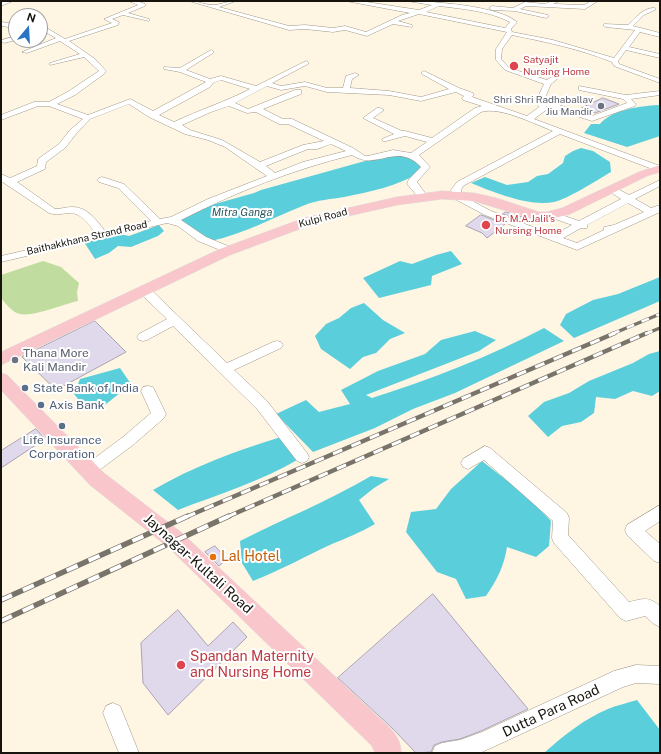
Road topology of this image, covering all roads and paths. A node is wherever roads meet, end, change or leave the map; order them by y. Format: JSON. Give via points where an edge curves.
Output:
{"nodes":[{"id":1,"x":10,"y":1,"type":"edge"},
{"id":2,"x":132,"y":1,"type":"edge"},
{"id":3,"x":192,"y":1,"type":"edge"},
{"id":4,"x":233,"y":1,"type":"edge"},
{"id":5,"x":349,"y":1,"type":"edge"},
{"id":6,"x":410,"y":1,"type":"edge"},
{"id":7,"x":450,"y":1,"type":"edge"},
{"id":8,"x":458,"y":1,"type":"edge"},
{"id":9,"x":491,"y":1,"type":"edge"},
{"id":10,"x":556,"y":1,"type":"edge"},
{"id":11,"x":578,"y":1,"type":"edge"},
{"id":12,"x":595,"y":1,"type":"edge"},
{"id":13,"x":424,"y":2,"type":"edge"},
{"id":14,"x":527,"y":2,"type":"edge"},
{"id":15,"x":1,"y":4,"type":"edge"},
{"id":16,"x":437,"y":5,"type":"junction"},
{"id":17,"x":546,"y":6,"type":"junction"},
{"id":18,"x":212,"y":7,"type":"junction"},
{"id":19,"x":483,"y":7,"type":"junction"},
{"id":20,"x":653,"y":9,"type":"dead end"},
{"id":21,"x":475,"y":10,"type":"junction"},
{"id":22,"x":514,"y":10,"type":"junction"},
{"id":23,"x":122,"y":12,"type":"junction"},
{"id":24,"x":418,"y":12,"type":"junction"},
{"id":25,"x":498,"y":16,"type":"junction"},
{"id":26,"x":546,"y":16,"type":"dead end"},
{"id":27,"x":147,"y":20,"type":"dead end"},
{"id":28,"x":457,"y":21,"type":"junction"},
{"id":29,"x":393,"y":22,"type":"junction"},
{"id":30,"x":478,"y":25,"type":"junction"},
{"id":31,"x":606,"y":25,"type":"dead end"},
{"id":32,"x":410,"y":26,"type":"dead end"},
{"id":33,"x":629,"y":27,"type":"junction"},
{"id":34,"x":638,"y":30,"type":"junction"},
{"id":35,"x":509,"y":32,"type":"junction"},
{"id":36,"x":48,"y":34,"type":"edge"},
{"id":37,"x":660,"y":35,"type":"edge"},
{"id":38,"x":8,"y":40,"type":"edge"},
{"id":39,"x":62,"y":40,"type":"junction"},
{"id":40,"x":4,"y":41,"type":"dead end"},
{"id":41,"x":626,"y":48,"type":"junction"},
{"id":42,"x":25,"y":52,"type":"dead end"},
{"id":43,"x":211,"y":52,"type":"dead end"},
{"id":44,"x":84,"y":55,"type":"junction"},
{"id":45,"x":660,"y":56,"type":"edge"},
{"id":46,"x":615,"y":61,"type":"junction"},
{"id":47,"x":306,"y":63,"type":"dead end"},
{"id":48,"x":52,"y":64,"type":"dead end"},
{"id":49,"x":166,"y":68,"type":"dead end"},
{"id":50,"x":181,"y":70,"type":"junction"},
{"id":51,"x":424,"y":73,"type":"dead end"},
{"id":52,"x":560,"y":74,"type":"dead end"},
{"id":53,"x":355,"y":75,"type":"dead end"},
{"id":54,"x":210,"y":81,"type":"junction"},
{"id":55,"x":660,"y":81,"type":"edge"},
{"id":56,"x":548,"y":83,"type":"junction"},
{"id":57,"x":266,"y":84,"type":"junction"},
{"id":58,"x":316,"y":87,"type":"junction"},
{"id":59,"x":582,"y":88,"type":"dead end"},
{"id":60,"x":257,"y":89,"type":"junction"},
{"id":61,"x":346,"y":89,"type":"junction"},
{"id":62,"x":456,"y":90,"type":"junction"},
{"id":63,"x":660,"y":94,"type":"edge"},
{"id":64,"x":626,"y":97,"type":"junction"},
{"id":65,"x":540,"y":101,"type":"junction"},
{"id":66,"x":228,"y":103,"type":"junction"},
{"id":67,"x":50,"y":104,"type":"junction"},
{"id":68,"x":495,"y":108,"type":"junction"},
{"id":69,"x":257,"y":109,"type":"junction"},
{"id":70,"x":380,"y":110,"type":"dead end"},
{"id":71,"x":152,"y":114,"type":"junction"},
{"id":72,"x":1,"y":118,"type":"edge"},
{"id":73,"x":87,"y":118,"type":"junction"},
{"id":74,"x":528,"y":119,"type":"junction"},
{"id":75,"x":182,"y":130,"type":"junction"},
{"id":76,"x":560,"y":131,"type":"junction"},
{"id":77,"x":401,"y":134,"type":"junction"},
{"id":78,"x":386,"y":139,"type":"dead end"},
{"id":79,"x":331,"y":141,"type":"junction"},
{"id":80,"x":432,"y":142,"type":"junction"},
{"id":81,"x":353,"y":152,"type":"junction"},
{"id":82,"x":413,"y":156,"type":"junction"},
{"id":83,"x":259,"y":166,"type":"junction"},
{"id":84,"x":660,"y":169,"type":"edge"},
{"id":85,"x":275,"y":177,"type":"junction"},
{"id":86,"x":6,"y":179,"type":"edge"},
{"id":87,"x":102,"y":180,"type":"dead end"},
{"id":88,"x":660,"y":183,"type":"edge"},
{"id":89,"x":612,"y":189,"type":"junction"},
{"id":90,"x":456,"y":196,"type":"junction"},
{"id":91,"x":423,"y":197,"type":"junction"},
{"id":92,"x":627,"y":199,"type":"junction"},
{"id":93,"x":655,"y":210,"type":"edge"},
{"id":94,"x":553,"y":215,"type":"junction"},
{"id":95,"x":173,"y":220,"type":"junction"},
{"id":96,"x":158,"y":222,"type":"junction"},
{"id":97,"x":579,"y":225,"type":"junction"},
{"id":98,"x":617,"y":227,"type":"junction"},
{"id":99,"x":102,"y":234,"type":"junction"},
{"id":100,"x":554,"y":238,"type":"junction"},
{"id":101,"x":229,"y":250,"type":"junction"},
{"id":102,"x":1,"y":259,"type":"edge"},
{"id":103,"x":144,"y":290,"type":"junction"},
{"id":104,"x":174,"y":320,"type":"junction"},
{"id":105,"x":142,"y":337,"type":"dead end"},
{"id":106,"x":277,"y":345,"type":"dead end"},
{"id":107,"x":1,"y":359,"type":"edge"},
{"id":108,"x":225,"y":369,"type":"junction"},
{"id":109,"x":1,"y":379,"type":"edge"},
{"id":110,"x":148,"y":391,"type":"dead end"},
{"id":111,"x":302,"y":457,"type":"dead end"},
{"id":112,"x":468,"y":463,"type":"dead end"},
{"id":113,"x":89,"y":470,"type":"junction"},
{"id":114,"x":660,"y":512,"type":"edge"},
{"id":115,"x":660,"y":554,"type":"edge"},
{"id":116,"x":660,"y":618,"type":"edge"},
{"id":117,"x":660,"y":675,"type":"edge"},
{"id":118,"x":113,"y":713,"type":"dead end"},
{"id":119,"x":454,"y":752,"type":"edge"},
{"id":120,"x":129,"y":753,"type":"edge"},
{"id":121,"x":388,"y":753,"type":"edge"}],
"edges":[{"from":1,"to":15,"type":"street"},
{"from":2,"to":23,"type":"street","via":[[143,5]]},
{"from":3,"to":18,"type":"street"},
{"from":4,"to":18,"type":"street"},
{"from":5,"to":24,"type":"street"},
{"from":6,"to":13,"type":"street"},
{"from":7,"to":8,"type":"street"},
{"from":9,"to":19,"type":"street"},
{"from":10,"to":17,"type":"street"},
{"from":11,"to":12,"type":"street"},
{"from":12,"to":17,"type":"street","via":[[585,7]]},
{"from":13,"to":16,"type":"street"},
{"from":14,"to":17,"type":"street"},
{"from":14,"to":22,"type":"street"},
{"from":16,"to":21,"type":"street"},
{"from":16,"to":24,"type":"street"},
{"from":18,"to":29,"type":"street","via":[[289,28],[345,28],[367,34]]},
{"from":19,"to":21,"type":"street"},
{"from":19,"to":22,"type":"street"},
{"from":20,"to":33,"type":"street","via":[[642,14]]},
{"from":21,"to":25,"type":"street"},
{"from":21,"to":28,"type":"street"},
{"from":22,"to":26,"type":"street"},
{"from":23,"to":27,"type":"street"},
{"from":23,"to":39,"type":"street","via":[[107,18],[116,24]]},
{"from":24,"to":28,"type":"street"},
{"from":24,"to":29,"type":"street"},
{"from":25,"to":30,"type":"street"},
{"from":25,"to":35,"type":"street","via":[[514,22],[508,29]]},
{"from":28,"to":30,"type":"street"},
{"from":29,"to":32,"type":"street"},
{"from":30,"to":35,"type":"street"},
{"from":31,"to":33,"type":"street"},
{"from":33,"to":34,"type":"street"},
{"from":34,"to":37,"type":"street"},
{"from":34,"to":41,"type":"street"},
{"from":35,"to":46,"type":"street","via":[[551,41]]},
{"from":35,"to":56,"type":"street","via":[[498,53],[501,64],[514,72]]},
{"from":36,"to":39,"type":"street"},
{"from":38,"to":40,"type":"street"},
{"from":39,"to":42,"type":"street"},
{"from":39,"to":44,"type":"street"},
{"from":41,"to":45,"type":"street"},
{"from":41,"to":46,"type":"street"},
{"from":43,"to":50,"type":"street"},
{"from":44,"to":48,"type":"street"},
{"from":44,"to":67,"type":"street","via":[[101,68],[102,73]]},
{"from":46,"to":55,"type":"street","via":[[616,65]]},
{"from":47,"to":57,"type":"street"},
{"from":49,"to":50,"type":"street"},
{"from":50,"to":54,"type":"street"},
{"from":51,"to":62,"type":"street"},
{"from":52,"to":56,"type":"street"},
{"from":53,"to":61,"type":"street","via":[[350,78]]},
{"from":54,"to":60,"type":"street","via":[[221,78]]},
{"from":54,"to":71,"type":"street"},
{"from":56,"to":65,"type":"street"},
{"from":57,"to":58,"type":"street","via":[[281,88],[305,84]]},
{"from":57,"to":60,"type":"street"},
{"from":58,"to":61,"type":"street","via":[[330,90]]},
{"from":58,"to":69,"type":"street","via":[[293,93]]},
{"from":59,"to":64,"type":"street"},
{"from":60,"to":66,"type":"street"},
{"from":61,"to":62,"type":"street","via":[[383,90],[421,99]]},
{"from":62,"to":68,"type":"street","via":[[470,95],[466,98]]},
{"from":63,"to":64,"type":"street"},
{"from":64,"to":65,"type":"street","via":[[632,104],[592,119]]},
{"from":65,"to":74,"type":"street","via":[[543,108]]},
{"from":66,"to":69,"type":"street","via":[[247,111]]},
{"from":66,"to":75,"type":"street","via":[[180,122],[177,124]]},
{"from":67,"to":72,"type":"street","via":[[37,104]]},
{"from":67,"to":73,"type":"street"},
{"from":68,"to":74,"type":"street"},
{"from":68,"to":80,"type":"street","via":[[478,110]]},
{"from":69,"to":79,"type":"street","via":[[282,122],[289,120]]},
{"from":70,"to":77,"type":"street","via":[[367,118]]},
{"from":71,"to":73,"type":"street","via":[[130,102]]},
{"from":71,"to":75,"type":"street"},
{"from":73,"to":86,"type":"street","via":[[62,146],[41,161],[42,167]]},
{"from":74,"to":76,"type":"street"},
{"from":75,"to":83,"type":"street","via":[[223,143]]},
{"from":76,"to":84,"type":"street"},
{"from":76,"to":90,"type":"street","via":[[460,184]]},
{"from":77,"to":78,"type":"street"},
{"from":77,"to":80,"type":"street","via":[[406,133]]},
{"from":79,"to":81,"type":"street"},
{"from":79,"to":83,"type":"street","via":[[306,147]]},
{"from":80,"to":82,"type":"street"},
{"from":81,"to":82,"type":"street","via":[[366,159],[393,153]]},
{"from":81,"to":85,"type":"street","name":"Baithakkhana Strand Road","via":[[317,160]]},
{"from":82,"to":91,"type":"street","via":[[426,166],[412,181]]},
{"from":83,"to":85,"type":"street"},
{"from":84,"to":89,"type":"main road","name":"Kulpi Road"},
{"from":85,"to":95,"type":"street","name":"Baithakkhana Strand Road","via":[[211,201]]},
{"from":86,"to":99,"type":"street","via":[[52,211],[80,211]]},
{"from":87,"to":96,"type":"street","via":[[120,186]]},
{"from":88,"to":92,"type":"street"},
{"from":89,"to":92,"type":"street"},
{"from":89,"to":94,"type":"main road","name":"Kulpi Road"},
{"from":90,"to":91,"type":"main road","name":"Kulpi Road"},
{"from":90,"to":94,"type":"main road","name":"Kulpi Road","via":[[492,201],[538,216]]},
{"from":90,"to":100,"type":"street","via":[[488,213]]},
{"from":91,"to":101,"type":"main road","name":"Kulpi Road","via":[[309,221]]},
{"from":92,"to":93,"type":"street"},
{"from":92,"to":97,"type":"street"},
{"from":93,"to":98,"type":"street"},
{"from":94,"to":97,"type":"street"},
{"from":95,"to":96,"type":"street","name":"Baithakkhana Strand Road"},
{"from":95,"to":101,"type":"street","via":[[205,240]]},
{"from":96,"to":99,"type":"street","name":"Baithakkhana Strand Road"},
{"from":97,"to":98,"type":"street","via":[[611,229]]},
{"from":97,"to":100,"type":"street"},
{"from":98,"to":100,"type":"street","via":[[577,247]]},
{"from":99,"to":102,"type":"street","name":"Baithakkhana Strand Road"},
{"from":101,"to":103,"type":"main road","name":"Kulpi Road"},
{"from":103,"to":104,"type":"street"},
{"from":103,"to":107,"type":"main road","name":"Kulpi Road"},
{"from":104,"to":105,"type":"street"},
{"from":104,"to":108,"type":"street"},
{"from":106,"to":108,"type":"street"},
{"from":108,"to":111,"type":"street","via":[[262,405]]},
{"from":109,"to":113,"type":"main road","name":"Jaynagar-Kultali Road"},
{"from":110,"to":113,"type":"street","via":[[159,414]]},
{"from":112,"to":116,"type":"street","via":[[485,452],[561,518],[560,538],[626,612],[648,607]]},
{"from":113,"to":121,"type":"main road","name":"Jaynagar-Kultali Road","via":[[175,540],[381,737],[388,746]]},
{"from":114,"to":115,"type":"street","via":[[633,530]]},
{"from":117,"to":119,"type":"street","name":"Dutta Para Road","via":[[636,674],[621,678],[485,741]]},
{"from":118,"to":120,"type":"street"}]}
